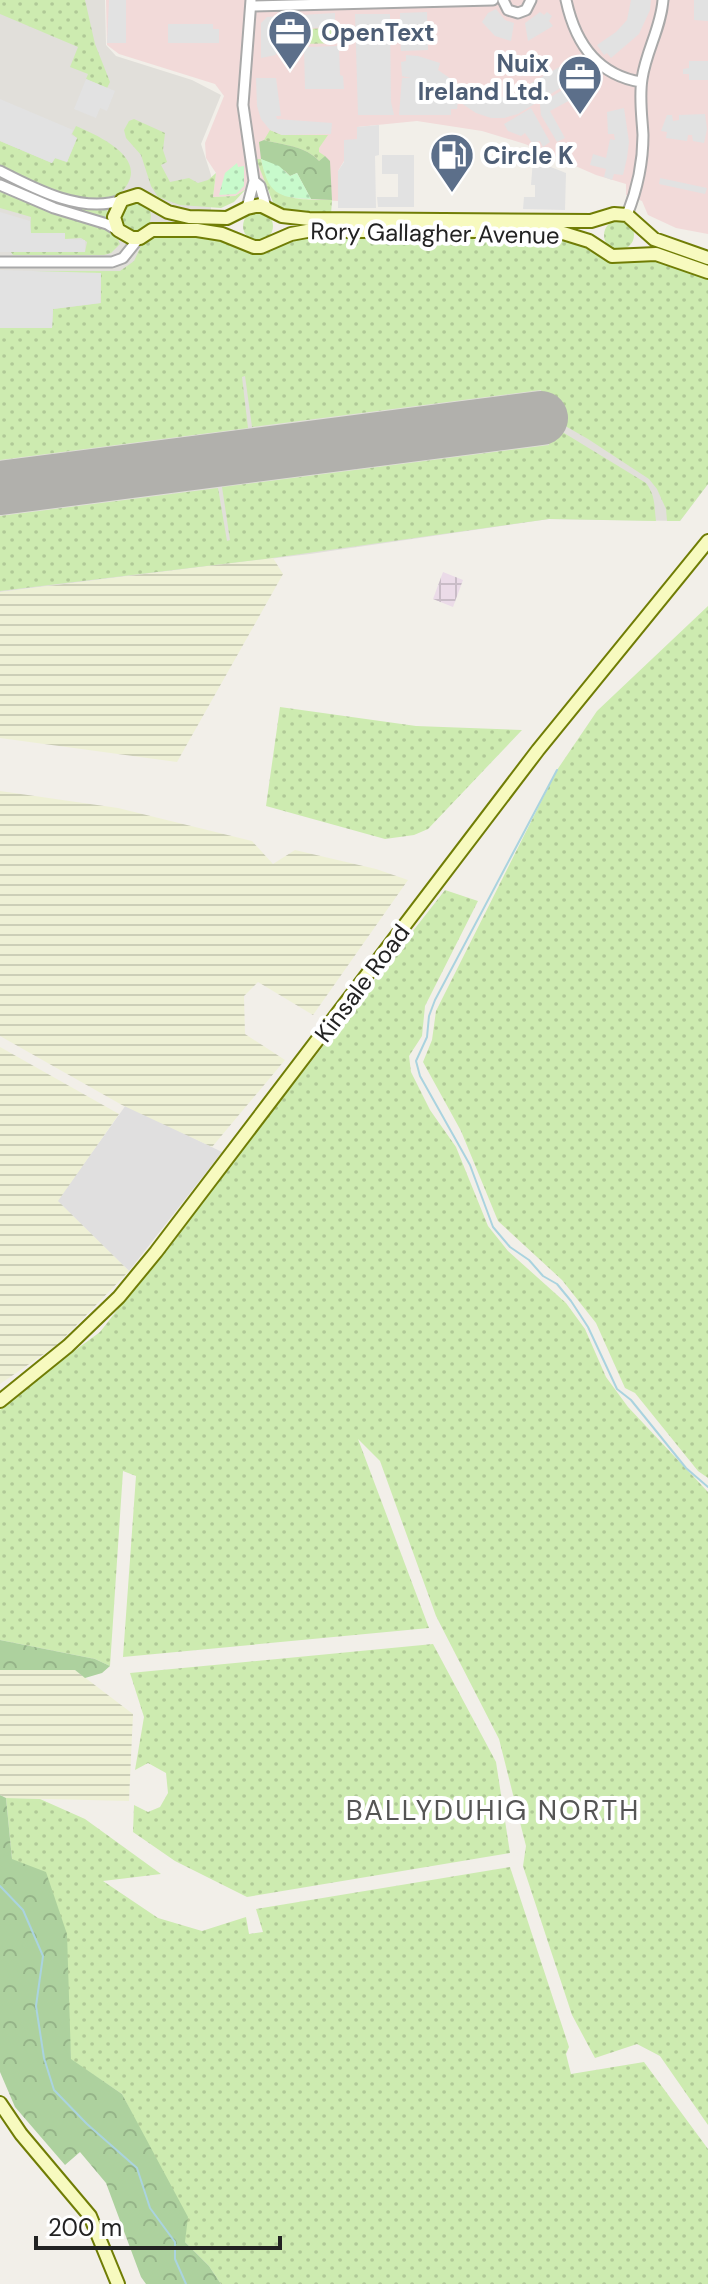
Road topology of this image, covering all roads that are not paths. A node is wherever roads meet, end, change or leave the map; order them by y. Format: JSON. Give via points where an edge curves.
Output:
{"nodes":[{"id":1,"x":493,"y":0,"type":"edge"},
{"id":2,"x":503,"y":0,"type":"edge"},
{"id":3,"x":531,"y":0,"type":"edge"},
{"id":4,"x":566,"y":0,"type":"edge"},
{"id":5,"x":663,"y":0,"type":"edge"},
{"id":6,"x":251,"y":3,"type":"edge"},
{"id":7,"x":641,"y":82,"type":"junction"},
{"id":8,"x":0,"y":171,"type":"edge"},
{"id":9,"x":254,"y":181,"type":"junction"},
{"id":10,"x":0,"y":185,"type":"edge"},
{"id":11,"x":122,"y":200,"type":"junction"},
{"id":12,"x":154,"y":205,"type":"junction"},
{"id":13,"x":244,"y":210,"type":"junction"},
{"id":14,"x":270,"y":210,"type":"junction"},
{"id":15,"x":627,"y":215,"type":"junction"},
{"id":16,"x":609,"y":217,"type":"junction"},
{"id":17,"x":640,"y":228,"type":"junction"},
{"id":18,"x":152,"y":230,"type":"junction"},
{"id":19,"x":130,"y":239,"type":"junction"},
{"id":20,"x":242,"y":241,"type":"junction"},
{"id":21,"x":268,"y":245,"type":"junction"},
{"id":22,"x":602,"y":248,"type":"junction"},
{"id":23,"x":626,"y":256,"type":"junction"},
{"id":24,"x":708,"y":258,"type":"edge"},
{"id":25,"x":0,"y":262,"type":"edge"},
{"id":26,"x":708,"y":272,"type":"edge"},
{"id":27,"x":706,"y":542,"type":"edge"},
{"id":28,"x":0,"y":1401,"type":"edge"},
{"id":29,"x":0,"y":2103,"type":"edge"},
{"id":30,"x":118,"y":2284,"type":"edge"}],
"edges":[{"from":1,"to":6,"type":"street"},
{"from":2,"to":3,"type":"street","via":[[508,10],[518,13]]},
{"from":4,"to":7,"type":"street","via":[[592,59],[612,73]]},
{"from":5,"to":7,"type":"street"},
{"from":6,"to":9,"type":"street","via":[[243,105]]},
{"from":7,"to":15,"type":"street","via":[[641,162]]},
{"from":8,"to":11,"type":"street","name":"Rory Gallagher Avenue","via":[[71,200],[100,205]]},
{"from":9,"to":13,"type":"street"},
{"from":9,"to":14,"type":"street"},
{"from":10,"to":19,"type":"street","via":[[107,224]]},
{"from":11,"to":12,"type":"street","name":"Rory Gallagher Avenue","via":[[138,195]]},
{"from":11,"to":19,"type":"street","via":[[115,224]]},
{"from":12,"to":13,"type":"street","name":"Rory Gallagher Avenue","via":[[193,217],[227,218]]},
{"from":12,"to":18,"type":"street","via":[[157,218]]},
{"from":13,"to":14,"type":"street","name":"Rory Gallagher Avenue","via":[[260,205]]},
{"from":13,"to":20,"type":"street","via":[[236,230]]},
{"from":14,"to":16,"type":"street","name":"Rory Gallagher Avenue","via":[[309,219]]},
{"from":14,"to":21,"type":"street","name":"Rory Gallagher Avenue","via":[[278,230]]},
{"from":15,"to":16,"type":"street","name":"Rory Gallagher Avenue"},
{"from":15,"to":17,"type":"street"},
{"from":16,"to":22,"type":"street","via":[[598,231]]},
{"from":17,"to":23,"type":"street","via":[[638,247]]},
{"from":17,"to":24,"type":"street","via":[[662,243]]},
{"from":18,"to":19,"type":"street"},
{"from":18,"to":20,"type":"street","name":"Rory Gallagher Avenue","via":[[197,230]]},
{"from":19,"to":25,"type":"street","via":[[123,258],[112,262]]},
{"from":20,"to":21,"type":"street","name":"Rory Gallagher Avenue","via":[[254,247]]},
{"from":21,"to":22,"type":"street","name":"Rory Gallagher Avenue","via":[[307,231],[522,231],[576,236]]},
{"from":22,"to":23,"type":"street","name":"Rory Gallagher Avenue","via":[[612,256]]},
{"from":23,"to":26,"type":"street","name":"Rory Gallagher Avenue","via":[[656,254]]},
{"from":27,"to":28,"type":"street","name":"Kinsale Road","via":[[538,750],[156,1252],[68,1346]]},
{"from":29,"to":30,"type":"street","via":[[90,2216]]}]}
